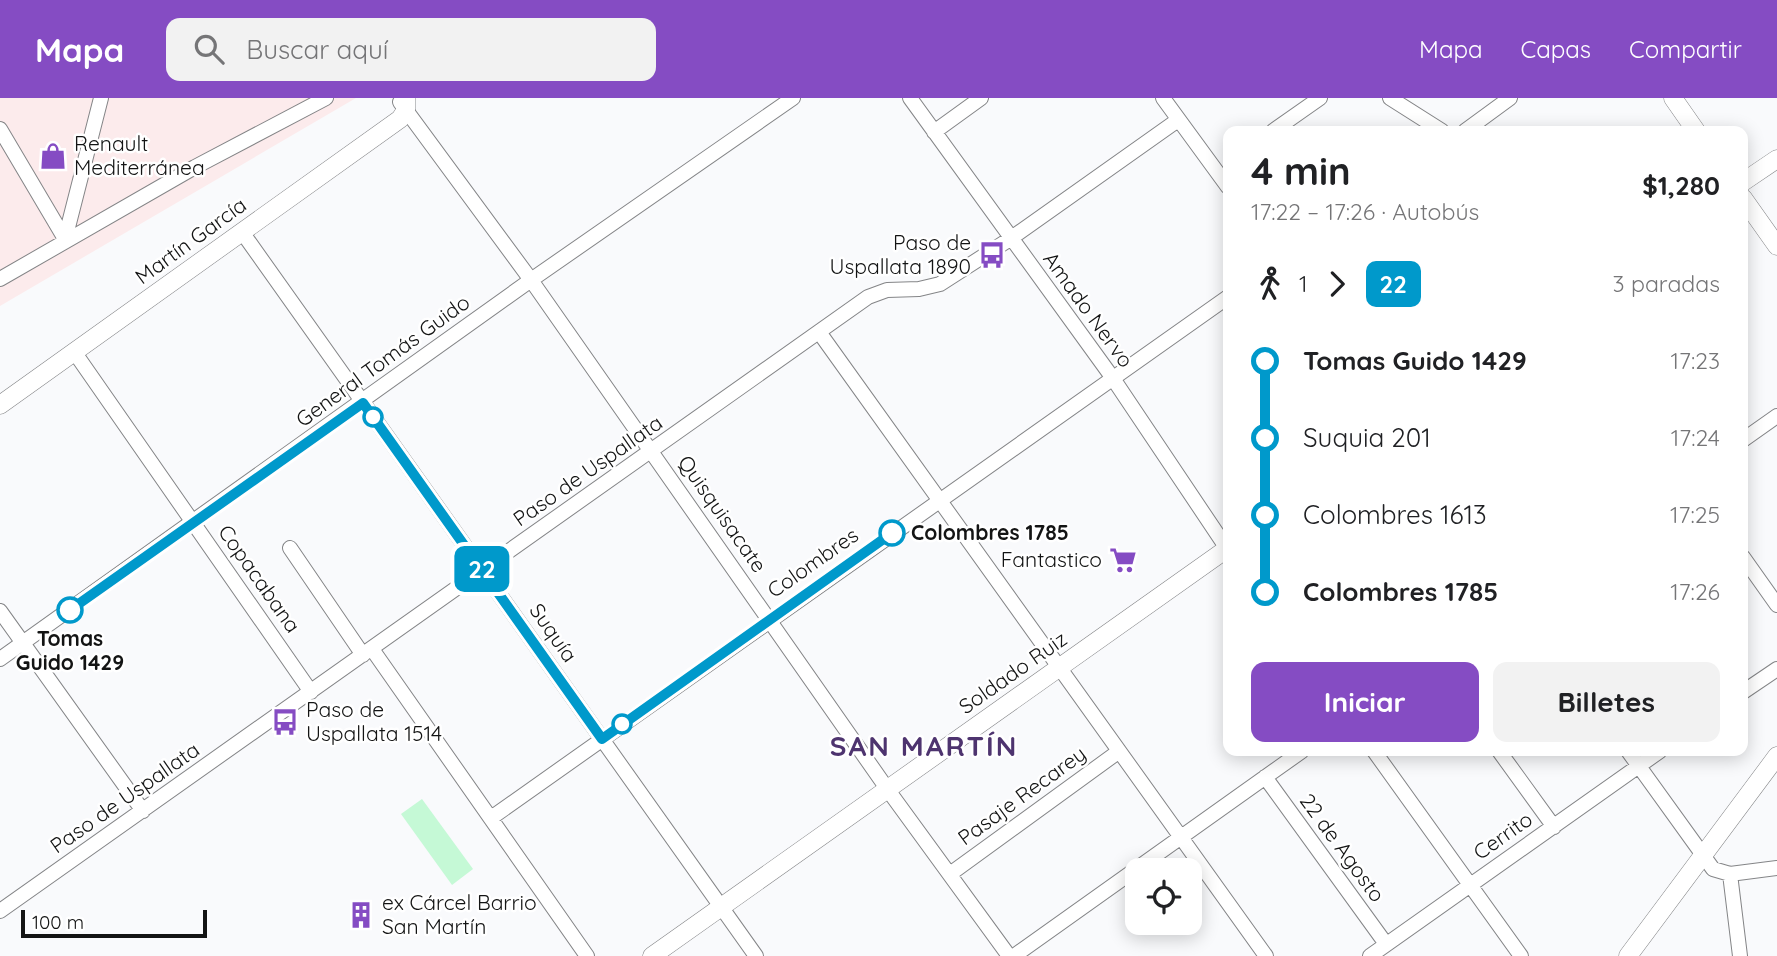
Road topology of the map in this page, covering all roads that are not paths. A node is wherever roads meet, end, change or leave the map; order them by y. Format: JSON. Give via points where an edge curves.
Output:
{"nodes":[{"id":1,"x":101,"y":98,"type":"edge"},
{"id":2,"x":326,"y":98,"type":"edge"},
{"id":3,"x":793,"y":98,"type":"edge"},
{"id":4,"x":910,"y":98,"type":"edge"},
{"id":5,"x":981,"y":98,"type":"edge"},
{"id":6,"x":1163,"y":98,"type":"edge"},
{"id":7,"x":1320,"y":98,"type":"edge"},
{"id":8,"x":1390,"y":98,"type":"edge"},
{"id":9,"x":1510,"y":98,"type":"edge"},
{"id":10,"x":1673,"y":98,"type":"edge"},
{"id":11,"x":403,"y":102,"type":"edge"},
{"id":12,"x":1301,"y":103,"type":"edge"},
{"id":13,"x":1178,"y":120,"type":"junction"},
{"id":14,"x":1278,"y":126,"type":"edge"},
{"id":15,"x":1433,"y":126,"type":"edge"},
{"id":16,"x":1472,"y":126,"type":"edge"},
{"id":17,"x":1693,"y":126,"type":"edge"},
{"id":18,"x":0,"y":128,"type":"edge"},
{"id":19,"x":934,"y":132,"type":"junction"},
{"id":20,"x":1777,"y":159,"type":"edge"},
{"id":21,"x":1223,"y":167,"type":"edge"},
{"id":22,"x":1748,"y":179,"type":"edge"},
{"id":23,"x":1748,"y":205,"type":"edge"},
{"id":24,"x":242,"y":232,"type":"junction"},
{"id":25,"x":65,"y":239,"type":"junction"},
{"id":26,"x":1010,"y":239,"type":"junction"},
{"id":27,"x":1777,"y":246,"type":"edge"},
{"id":28,"x":0,"y":279,"type":"edge"},
{"id":29,"x":531,"y":280,"type":"junction"},
{"id":30,"x":1223,"y":300,"type":"edge"},
{"id":31,"x":819,"y":332,"type":"junction"},
{"id":32,"x":75,"y":353,"type":"junction"},
{"id":33,"x":1112,"y":377,"type":"junction"},
{"id":34,"x":363,"y":403,"type":"junction"},
{"id":35,"x":0,"y":405,"type":"edge"},
{"id":36,"x":1777,"y":416,"type":"edge"},
{"id":37,"x":1748,"y":436,"type":"edge"},
{"id":38,"x":652,"y":451,"type":"junction"},
{"id":39,"x":941,"y":499,"type":"junction"},
{"id":40,"x":194,"y":520,"type":"junction"},
{"id":41,"x":1223,"y":542,"type":"edge"},
{"id":42,"x":290,"y":548,"type":"dead end"},
{"id":43,"x":1223,"y":553,"type":"edge"},
{"id":44,"x":1748,"y":563,"type":"edge"},
{"id":45,"x":483,"y":571,"type":"junction"},
{"id":46,"x":1777,"y":605,"type":"edge"},
{"id":47,"x":0,"y":611,"type":"edge"},
{"id":48,"x":770,"y":619,"type":"junction"},
{"id":49,"x":25,"y":642,"type":"junction"},
{"id":50,"x":367,"y":652,"type":"junction"},
{"id":51,"x":0,"y":659,"type":"edge"},
{"id":52,"x":1059,"y":668,"type":"junction"},
{"id":53,"x":1777,"y":669,"type":"edge"},
{"id":54,"x":1748,"y":689,"type":"edge"},
{"id":55,"x":311,"y":692,"type":"junction"},
{"id":56,"x":602,"y":739,"type":"junction"},
{"id":57,"x":1118,"y":752,"type":"junction"},
{"id":58,"x":1295,"y":756,"type":"edge"},
{"id":59,"x":1378,"y":756,"type":"edge"},
{"id":60,"x":1503,"y":756,"type":"edge"},
{"id":61,"x":1632,"y":756,"type":"edge"},
{"id":62,"x":1653,"y":756,"type":"edge"},
{"id":63,"x":1777,"y":756,"type":"edge"},
{"id":64,"x":1639,"y":766,"type":"junction"},
{"id":65,"x":1265,"y":777,"type":"junction"},
{"id":66,"x":888,"y":790,"type":"junction"},
{"id":67,"x":143,"y":811,"type":"junction"},
{"id":68,"x":491,"y":818,"type":"junction"},
{"id":69,"x":1554,"y":827,"type":"junction"},
{"id":70,"x":1179,"y":836,"type":"junction"},
{"id":71,"x":1703,"y":856,"type":"junction"},
{"id":72,"x":1777,"y":869,"type":"edge"},
{"id":73,"x":950,"y":874,"type":"junction"},
{"id":74,"x":1730,"y":874,"type":"junction"},
{"id":75,"x":1470,"y":885,"type":"junction"},
{"id":76,"x":721,"y":908,"type":"junction"},
{"id":77,"x":0,"y":911,"type":"edge"},
{"id":78,"x":1386,"y":944,"type":"junction"},
{"id":79,"x":587,"y":956,"type":"edge"},
{"id":80,"x":652,"y":956,"type":"edge"},
{"id":81,"x":757,"y":956,"type":"edge"},
{"id":82,"x":1012,"y":956,"type":"edge"},
{"id":83,"x":1266,"y":956,"type":"edge"},
{"id":84,"x":1370,"y":956,"type":"edge"},
{"id":85,"x":1521,"y":956,"type":"edge"},
{"id":86,"x":1628,"y":956,"type":"edge"},
{"id":87,"x":1740,"y":956,"type":"edge"}],
"edges":[{"from":1,"to":25,"type":"street"},
{"from":2,"to":25,"type":"street"},
{"from":3,"to":29,"type":"street","name":"General Tomás Guido"},
{"from":4,"to":19,"type":"street","name":"Amado Nervo"},
{"from":5,"to":19,"type":"street"},
{"from":6,"to":13,"type":"street"},
{"from":7,"to":12,"type":"street"},
{"from":8,"to":15,"type":"street"},
{"from":9,"to":16,"type":"street"},
{"from":10,"to":17,"type":"main road"},
{"from":11,"to":24,"type":"main road","name":"Martín García","via":[[400,119]]},
{"from":11,"to":29,"type":"street","name":"Quisquisacate"},
{"from":12,"to":14,"type":"street"},
{"from":13,"to":21,"type":"street"},
{"from":13,"to":26,"type":"street","name":"Paso de Uspallata"},
{"from":18,"to":25,"type":"street"},
{"from":19,"to":26,"type":"street","name":"Amado Nervo"},
{"from":20,"to":22,"type":"main road"},
{"from":23,"to":27,"type":"main road"},
{"from":24,"to":32,"type":"main road","name":"Martín García"},
{"from":24,"to":34,"type":"street","name":"Suquía"},
{"from":25,"to":28,"type":"street"},
{"from":26,"to":31,"type":"street","name":"Paso de Uspallata","via":[[932,287],[897,288],[868,297]]},
{"from":26,"to":33,"type":"street","name":"Amado Nervo"},
{"from":29,"to":34,"type":"street","name":"General Tomás Guido"},
{"from":29,"to":38,"type":"street","name":"Quisquisacate"},
{"from":30,"to":33,"type":"street","name":"Colombres"},
{"from":31,"to":38,"type":"street","name":"Paso de Uspallata"},
{"from":31,"to":39,"type":"street"},
{"from":32,"to":35,"type":"main road","name":"Martín García"},
{"from":32,"to":40,"type":"street","name":"Copacabana"},
{"from":33,"to":39,"type":"street","name":"Colombres"},
{"from":33,"to":41,"type":"street","name":"Amado Nervo"},
{"from":34,"to":40,"type":"street","name":"General Tomás Guido"},
{"from":34,"to":45,"type":"street","name":"Suquía"},
{"from":36,"to":37,"type":"street"},
{"from":38,"to":45,"type":"street","name":"Paso de Uspallata"},
{"from":38,"to":48,"type":"street","name":"Quisquisacate"},
{"from":39,"to":48,"type":"street","name":"Colombres"},
{"from":39,"to":52,"type":"street"},
{"from":40,"to":49,"type":"street","name":"General Tomás Guido"},
{"from":40,"to":55,"type":"street","name":"Copacabana"},
{"from":42,"to":50,"type":"street"},
{"from":43,"to":52,"type":"main road","name":"Soldado Ruiz"},
{"from":44,"to":46,"type":"street"},
{"from":45,"to":50,"type":"street","name":"Paso de Uspallata"},
{"from":45,"to":56,"type":"street","name":"Suquía"},
{"from":47,"to":49,"type":"street"},
{"from":48,"to":56,"type":"street","name":"Colombres"},
{"from":48,"to":66,"type":"street","name":"Quisquisacate"},
{"from":49,"to":51,"type":"street","name":"General Tomás Guido"},
{"from":49,"to":67,"type":"street"},
{"from":50,"to":55,"type":"street","name":"Paso de Uspallata"},
{"from":50,"to":68,"type":"street"},
{"from":52,"to":57,"type":"street"},
{"from":52,"to":66,"type":"main road","name":"Soldado Ruiz"},
{"from":53,"to":54,"type":"street"},
{"from":55,"to":67,"type":"street","name":"Paso de Uspallata"},
{"from":56,"to":68,"type":"street","name":"Colombres"},
{"from":56,"to":76,"type":"street","name":"Suquía"},
{"from":57,"to":70,"type":"street"},
{"from":57,"to":73,"type":"street","name":"Pasaje Recarey"},
{"from":58,"to":65,"type":"street"},
{"from":59,"to":75,"type":"street"},
{"from":60,"to":69,"type":"street"},
{"from":61,"to":64,"type":"street"},
{"from":62,"to":64,"type":"street","name":"Cerrito"},
{"from":63,"to":71,"type":"main road"},
{"from":64,"to":69,"type":"street","name":"Cerrito"},
{"from":64,"to":71,"type":"street"},
{"from":65,"to":70,"type":"street"},
{"from":65,"to":78,"type":"street","name":"22 de Agosto"},
{"from":66,"to":73,"type":"street","name":"Quisquisacate"},
{"from":66,"to":76,"type":"main road","name":"Soldado Ruiz"},
{"from":67,"to":77,"type":"street","name":"Paso de Uspallata"},
{"from":68,"to":79,"type":"street"},
{"from":69,"to":75,"type":"street","name":"Cerrito"},
{"from":70,"to":82,"type":"street"},
{"from":70,"to":83,"type":"street"},
{"from":71,"to":74,"type":"street","via":[[1713,869]]},
{"from":71,"to":86,"type":"main road"},
{"from":72,"to":74,"type":"street"},
{"from":73,"to":82,"type":"street","name":"Quisquisacate"},
{"from":74,"to":87,"type":"street"},
{"from":75,"to":78,"type":"street","name":"Cerrito"},
{"from":75,"to":85,"type":"street"},
{"from":76,"to":80,"type":"main road","name":"Soldado Ruiz"},
{"from":76,"to":81,"type":"street","name":"Suquía"},
{"from":78,"to":84,"type":"street","name":"Cerrito"}]}
